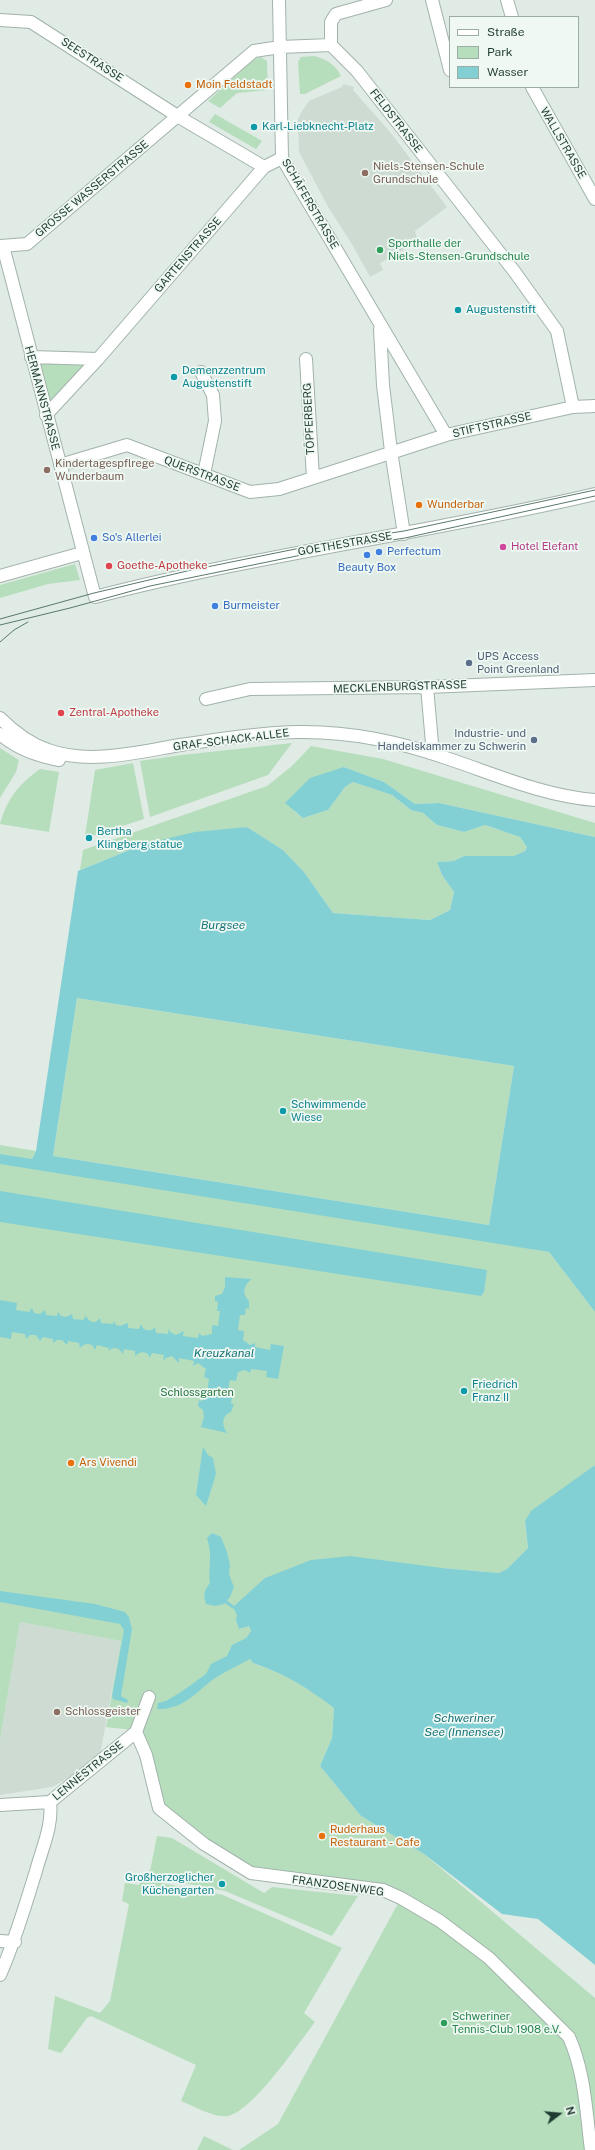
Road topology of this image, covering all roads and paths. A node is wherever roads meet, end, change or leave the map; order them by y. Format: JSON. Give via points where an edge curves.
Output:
{"nodes":[{"id":1,"x":279,"y":0,"type":"edge"},
{"id":2,"x":386,"y":0,"type":"edge"},
{"id":3,"x":432,"y":0,"type":"edge"},
{"id":4,"x":507,"y":0,"type":"edge"},
{"id":5,"x":512,"y":16,"type":"edge"},
{"id":6,"x":0,"y":20,"type":"edge"},
{"id":7,"x":331,"y":45,"type":"junction"},
{"id":8,"x":280,"y":47,"type":"junction"},
{"id":9,"x":449,"y":66,"type":"edge"},
{"id":10,"x":533,"y":88,"type":"edge"},
{"id":11,"x":179,"y":116,"type":"junction"},
{"id":12,"x":282,"y":158,"type":"junction"},
{"id":13,"x":264,"y":167,"type":"junction"},
{"id":14,"x":595,"y":199,"type":"edge"},
{"id":15,"x":1,"y":246,"type":"edge"},
{"id":16,"x":380,"y":324,"type":"junction"},
{"id":17,"x":32,"y":357,"type":"junction"},
{"id":18,"x":98,"y":359,"type":"junction"},
{"id":19,"x":306,"y":359,"type":"dead end"},
{"id":20,"x":201,"y":372,"type":"dead end"},
{"id":21,"x":595,"y":406,"type":"edge"},
{"id":22,"x":573,"y":407,"type":"junction"},
{"id":23,"x":46,"y":415,"type":"junction"},
{"id":24,"x":446,"y":435,"type":"junction"},
{"id":25,"x":391,"y":451,"type":"junction"},
{"id":26,"x":60,"y":465,"type":"junction"},
{"id":27,"x":204,"y":474,"type":"junction"},
{"id":28,"x":313,"y":478,"type":"junction"},
{"id":29,"x":595,"y":494,"type":"edge"},
{"id":30,"x":404,"y":534,"type":"junction"},
{"id":31,"x":82,"y":554,"type":"junction"},
{"id":32,"x":0,"y":576,"type":"edge"},
{"id":33,"x":95,"y":597,"type":"joint"},
{"id":34,"x":595,"y":680,"type":"edge"},
{"id":35,"x":427,"y":687,"type":"junction"},
{"id":36,"x":206,"y":699,"type":"dead end"},
{"id":37,"x":0,"y":718,"type":"edge"},
{"id":38,"x":0,"y":734,"type":"edge"},
{"id":39,"x":430,"y":753,"type":"junction"},
{"id":40,"x":126,"y":754,"type":"junction"},
{"id":41,"x":595,"y":800,"type":"edge"},
{"id":42,"x":149,"y":1697,"type":"dead end"},
{"id":43,"x":136,"y":1732,"type":"junction"},
{"id":44,"x":50,"y":1802,"type":"junction"},
{"id":45,"x":0,"y":1805,"type":"edge"},
{"id":46,"x":0,"y":1941,"type":"edge"},
{"id":47,"x":15,"y":1942,"type":"junction"},
{"id":48,"x":0,"y":1975,"type":"edge"},
{"id":49,"x":591,"y":2150,"type":"edge"}],
"edges":[{"from":1,"to":8,"type":"street","name":"SCHÄFERSTRASSE"},
{"from":2,"to":7,"type":"street","via":[[336,14],[331,22]]},
{"from":3,"to":9,"type":"street"},
{"from":4,"to":5,"type":"street"},
{"from":6,"to":11,"type":"street","name":"SEESTRASSE","via":[[32,22]]},
{"from":7,"to":8,"type":"street"},
{"from":7,"to":22,"type":"street","name":"FELDSTRASSE","via":[[357,71],[514,271],[557,331]]},
{"from":8,"to":11,"type":"street","via":[[254,51]]},
{"from":8,"to":12,"type":"street","name":"SCHÄFERSTRASSE"},
{"from":10,"to":14,"type":"street","name":"WALLSTRASSE"},
{"from":11,"to":13,"type":"street"},
{"from":11,"to":15,"type":"street","name":"GROSSE WASSERSTRASSE","via":[[27,244]]},
{"from":12,"to":13,"type":"street","name":"GARTENSTRASSE"},
{"from":12,"to":16,"type":"street","name":"SCHÄFERSTRASSE"},
{"from":13,"to":18,"type":"street","name":"GARTENSTRASSE"},
{"from":15,"to":17,"type":"street","name":"HERMANNSTRASSE"},
{"from":16,"to":24,"type":"street","name":"SCHÄFERSTRASSE"},
{"from":16,"to":25,"type":"street","name":"SCHÄFERSTRASSE","via":[[383,385]]},
{"from":17,"to":18,"type":"street"},
{"from":17,"to":23,"type":"street","name":"HERMANNSTRASSE"},
{"from":18,"to":23,"type":"street","name":"GARTENSTRASSE"},
{"from":19,"to":28,"type":"street","name":"TÖPFERBERG"},
{"from":20,"to":27,"type":"street","via":[[213,395],[215,421]]},
{"from":21,"to":22,"type":"street","name":"STIFTSTRASSE"},
{"from":22,"to":24,"type":"street","name":"STIFTSTRASSE"},
{"from":23,"to":26,"type":"street","name":"HERMANNSTRASSE"},
{"from":24,"to":25,"type":"street","name":"STIFTSTRASSE"},
{"from":25,"to":28,"type":"street","name":"QUERSTRASSE"},
{"from":25,"to":30,"type":"street","name":"SCHÄFERSTRASSE"},
{"from":26,"to":27,"type":"street","name":"QUERSTRASSE","via":[[127,445]]},
{"from":26,"to":31,"type":"street","name":"HERMANNSTRASSE"},
{"from":27,"to":28,"type":"street","name":"QUERSTRASSE","via":[[250,492],[279,489]]},
{"from":29,"to":30,"type":"street","name":"GOETHESTRASSE"},
{"from":30,"to":33,"type":"street","name":"GOETHESTRASSE","via":[[188,574]]},
{"from":31,"to":32,"type":"street"},
{"from":31,"to":33,"type":"street","name":"HERMANNSTRASSE"},
{"from":34,"to":35,"type":"street","name":"MECKLENBURGSTRASSE"},
{"from":35,"to":36,"type":"street","name":"MECKLENBURGSTRASSE","via":[[250,689]]},
{"from":35,"to":39,"type":"street","via":[[432,743]]},
{"from":37,"to":40,"type":"street","name":"GRAF-SCHACK-ALLEE","via":[[19,734],[49,750],[82,756]]},
{"from":38,"to":40,"type":"street","name":"GRAF-SCHACK-ALLEE","via":[[32,754],[64,761],[88,761]]},
{"from":39,"to":40,"type":"street","name":"GRAF-SCHACK-ALLEE","via":[[343,734],[298,732],[234,737]]},
{"from":39,"to":41,"type":"street","name":"GRAF-SCHACK-ALLEE","via":[[542,791]]},
{"from":42,"to":43,"type":"street","name":"LENNÉSTRASSE"},
{"from":43,"to":44,"type":"street","name":"LENNÉSTRASSE"},
{"from":43,"to":49,"type":"street","name":"FRANZOSENWEG","via":[[146,1755],[159,1808],[204,1844],[251,1873],[383,1890],[440,1921],[489,1958],[569,2037],[586,2094]]},
{"from":44,"to":45,"type":"street","name":"LENNÉSTRASSE"},
{"from":44,"to":47,"type":"street","via":[[51,1815],[43,1848]]},
{"from":46,"to":47,"type":"street"},
{"from":47,"to":48,"type":"street"}]}
